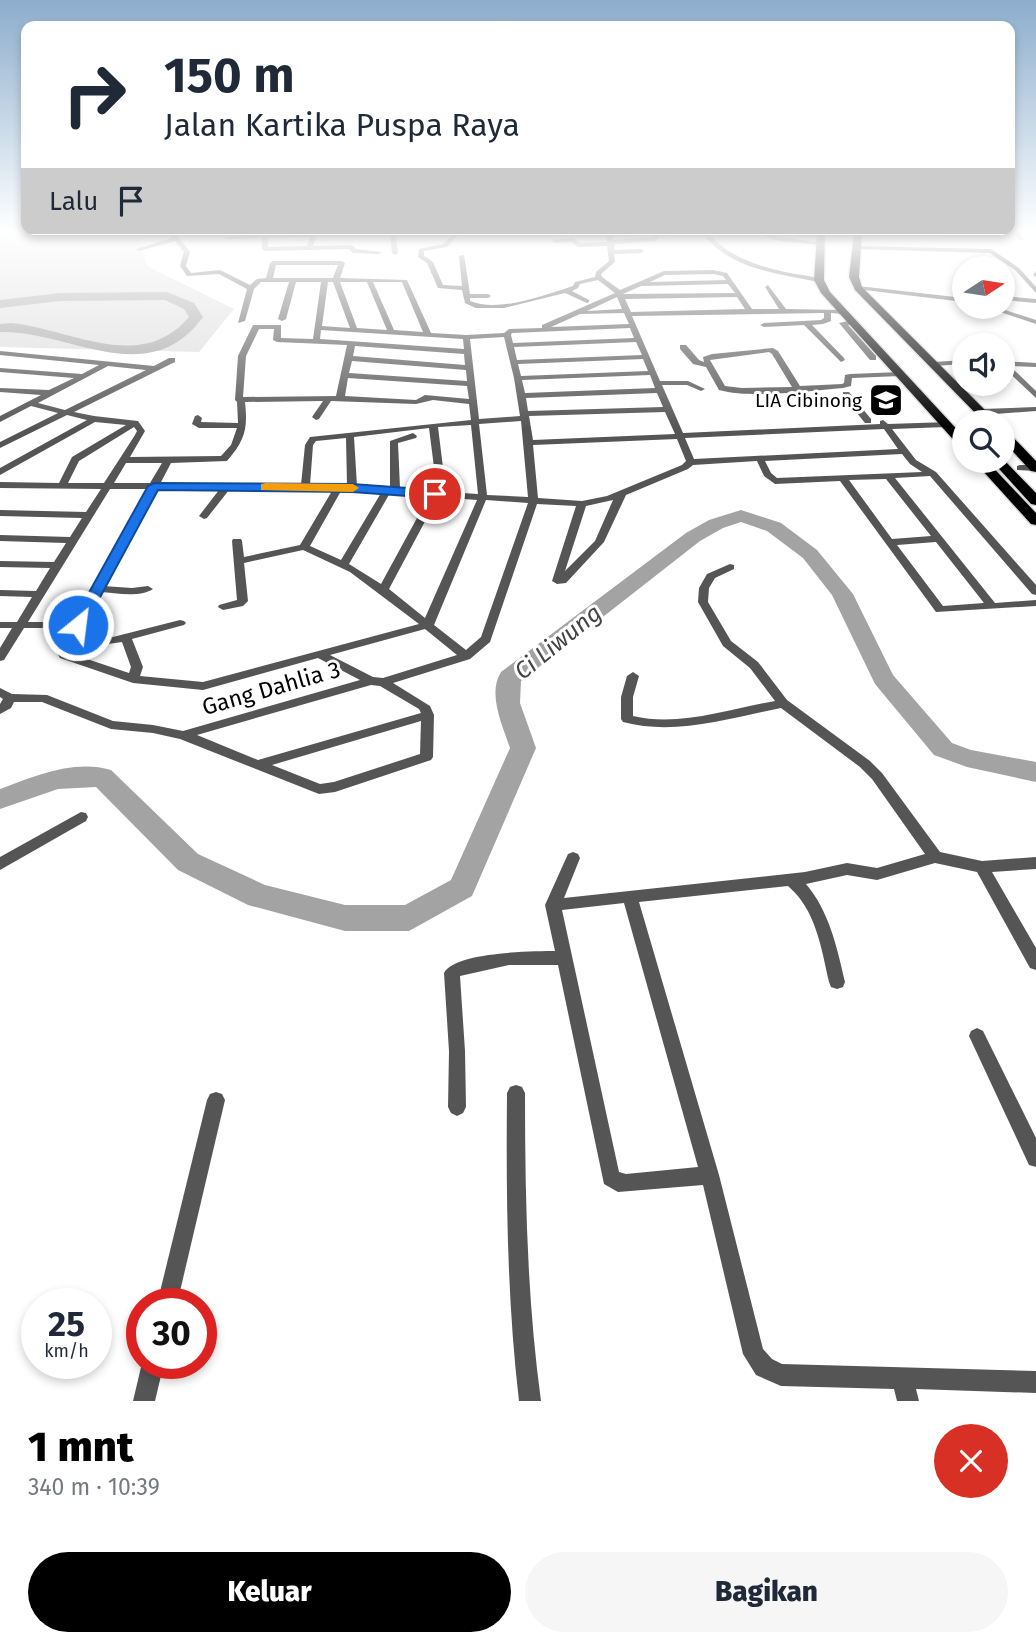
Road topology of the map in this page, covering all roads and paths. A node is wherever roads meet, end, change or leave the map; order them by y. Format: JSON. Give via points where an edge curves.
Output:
{"nodes":[{"id":1,"x":248,"y":298,"type":"edge"},
{"id":2,"x":288,"y":298,"type":"edge"},
{"id":3,"x":322,"y":298,"type":"edge"},
{"id":4,"x":344,"y":298,"type":"edge"},
{"id":5,"x":377,"y":298,"type":"edge"},
{"id":6,"x":412,"y":298,"type":"edge"},
{"id":7,"x":466,"y":298,"type":"edge"},
{"id":8,"x":536,"y":298,"type":"edge"},
{"id":9,"x":582,"y":298,"type":"edge"},
{"id":10,"x":612,"y":298,"type":"edge"},
{"id":11,"x":622,"y":298,"type":"edge"},
{"id":12,"x":743,"y":298,"type":"edge"},
{"id":13,"x":776,"y":298,"type":"edge"},
{"id":14,"x":833,"y":298,"type":"edge"},
{"id":15,"x":844,"y":298,"type":"edge"},
{"id":16,"x":859,"y":298,"type":"edge"},
{"id":17,"x":868,"y":298,"type":"edge"},
{"id":18,"x":1015,"y":299,"type":"edge"},
{"id":19,"x":1036,"y":300,"type":"edge"},
{"id":20,"x":587,"y":301,"type":"dead end"},
{"id":21,"x":840,"y":309,"type":"junction"},
{"id":22,"x":817,"y":310,"type":"junction"},
{"id":23,"x":1036,"y":310,"type":"edge"},
{"id":24,"x":750,"y":311,"type":"junction"},
{"id":25,"x":784,"y":311,"type":"junction"},
{"id":26,"x":628,"y":312,"type":"junction"},
{"id":27,"x":827,"y":312,"type":"junction"},
{"id":28,"x":576,"y":314,"type":"junction"},
{"id":29,"x":1015,"y":314,"type":"edge"},
{"id":30,"x":1015,"y":315,"type":"edge"},
{"id":31,"x":282,"y":319,"type":"dead end"},
{"id":32,"x":241,"y":321,"type":"dead end"},
{"id":33,"x":1036,"y":322,"type":"edge"},
{"id":34,"x":806,"y":323,"type":"junction"},
{"id":35,"x":764,"y":325,"type":"dead end"},
{"id":36,"x":633,"y":326,"type":"junction"},
{"id":37,"x":318,"y":328,"type":"junction"},
{"id":38,"x":354,"y":330,"type":"junction"},
{"id":39,"x":538,"y":330,"type":"junction"},
{"id":40,"x":391,"y":332,"type":"junction"},
{"id":41,"x":428,"y":335,"type":"junction"},
{"id":42,"x":507,"y":335,"type":"junction"},
{"id":43,"x":466,"y":337,"type":"junction"},
{"id":44,"x":640,"y":340,"type":"junction"},
{"id":45,"x":316,"y":341,"type":"junction"},
{"id":46,"x":866,"y":344,"type":"junction"},
{"id":47,"x":351,"y":345,"type":"junction"},
{"id":48,"x":510,"y":345,"type":"junction"},
{"id":49,"x":683,"y":347,"type":"dead end"},
{"id":50,"x":468,"y":352,"type":"junction"},
{"id":51,"x":0,"y":354,"type":"edge"},
{"id":52,"x":646,"y":357,"type":"junction"},
{"id":53,"x":349,"y":358,"type":"junction"},
{"id":54,"x":873,"y":358,"type":"dead end"},
{"id":55,"x":899,"y":358,"type":"junction"},
{"id":56,"x":886,"y":359,"type":"junction"},
{"id":57,"x":172,"y":360,"type":"dead end"},
{"id":58,"x":841,"y":360,"type":"dead end"},
{"id":59,"x":926,"y":360,"type":"junction"},
{"id":60,"x":952,"y":361,"type":"edge"},
{"id":61,"x":514,"y":362,"type":"junction"},
{"id":62,"x":1015,"y":364,"type":"edge"},
{"id":63,"x":105,"y":365,"type":"junction"},
{"id":64,"x":1036,"y":365,"type":"edge"},
{"id":65,"x":710,"y":366,"type":"junction"},
{"id":66,"x":157,"y":368,"type":"junction"},
{"id":67,"x":469,"y":368,"type":"junction"},
{"id":68,"x":0,"y":370,"type":"edge"},
{"id":69,"x":653,"y":373,"type":"junction"},
{"id":70,"x":900,"y":373,"type":"junction"},
{"id":71,"x":346,"y":374,"type":"junction"},
{"id":72,"x":1015,"y":375,"type":"edge"},
{"id":73,"x":85,"y":376,"type":"junction"},
{"id":74,"x":518,"y":378,"type":"junction"},
{"id":75,"x":471,"y":384,"type":"junction"},
{"id":76,"x":659,"y":387,"type":"junction"},
{"id":77,"x":797,"y":388,"type":"junction"},
{"id":78,"x":701,"y":389,"type":"dead end"},
{"id":79,"x":0,"y":390,"type":"edge"},
{"id":80,"x":53,"y":393,"type":"junction"},
{"id":81,"x":846,"y":394,"type":"dead end"},
{"id":82,"x":341,"y":395,"type":"junction"},
{"id":83,"x":1036,"y":396,"type":"edge"},
{"id":84,"x":521,"y":397,"type":"junction"},
{"id":85,"x":328,"y":398,"type":"junction"},
{"id":86,"x":244,"y":402,"type":"junction"},
{"id":87,"x":473,"y":402,"type":"junction"},
{"id":88,"x":32,"y":404,"type":"junction"},
{"id":89,"x":669,"y":409,"type":"junction"},
{"id":90,"x":976,"y":410,"type":"edge"},
{"id":91,"x":976,"y":410,"type":"edge"},
{"id":92,"x":1036,"y":410,"type":"edge"},
{"id":93,"x":64,"y":412,"type":"junction"},
{"id":94,"x":952,"y":413,"type":"edge"},
{"id":95,"x":1015,"y":414,"type":"edge"},
{"id":96,"x":1015,"y":414,"type":"edge"},
{"id":97,"x":524,"y":416,"type":"junction"},
{"id":98,"x":1036,"y":417,"type":"edge"},
{"id":99,"x":198,"y":418,"type":"dead end"},
{"id":100,"x":316,"y":418,"type":"dead end"},
{"id":101,"x":0,"y":419,"type":"edge"},
{"id":102,"x":94,"y":419,"type":"junction"},
{"id":103,"x":868,"y":421,"type":"junction"},
{"id":104,"x":943,"y":421,"type":"junction"},
{"id":105,"x":475,"y":422,"type":"junction"},
{"id":106,"x":135,"y":423,"type":"junction"},
{"id":107,"x":884,"y":424,"type":"junction"},
{"id":108,"x":243,"y":426,"type":"junction"},
{"id":109,"x":433,"y":429,"type":"junction"},
{"id":110,"x":952,"y":431,"type":"edge"},
{"id":111,"x":679,"y":433,"type":"junction"},
{"id":112,"x":350,"y":436,"type":"junction"},
{"id":113,"x":528,"y":440,"type":"junction"},
{"id":114,"x":0,"y":445,"type":"edge"},
{"id":115,"x":1015,"y":446,"type":"edge"},
{"id":116,"x":904,"y":451,"type":"junction"},
{"id":117,"x":760,"y":459,"type":"junction"},
{"id":118,"x":122,"y":460,"type":"junction"},
{"id":119,"x":168,"y":460,"type":"junction"},
{"id":120,"x":691,"y":462,"type":"junction"},
{"id":121,"x":1015,"y":462,"type":"edge"},
{"id":122,"x":1020,"y":468,"type":"junction"},
{"id":123,"x":1036,"y":468,"type":"edge"},
{"id":124,"x":0,"y":472,"type":"edge"},
{"id":125,"x":999,"y":473,"type":"edge"},
{"id":126,"x":1003,"y":473,"type":"edge"},
{"id":127,"x":933,"y":474,"type":"junction"},
{"id":128,"x":889,"y":477,"type":"junction"},
{"id":129,"x":843,"y":479,"type":"junction"},
{"id":130,"x":1036,"y":484,"type":"edge"},
{"id":131,"x":0,"y":485,"type":"edge"},
{"id":132,"x":62,"y":486,"type":"junction"},
{"id":133,"x":154,"y":486,"type":"junction"},
{"id":134,"x":106,"y":487,"type":"junction"},
{"id":135,"x":226,"y":487,"type":"junction"},
{"id":136,"x":305,"y":487,"type":"junction"},
{"id":137,"x":338,"y":488,"type":"junction"},
{"id":138,"x":352,"y":488,"type":"junction"},
{"id":139,"x":391,"y":491,"type":"junction"},
{"id":140,"x":438,"y":494,"type":"junction"},
{"id":141,"x":622,"y":494,"type":"junction"},
{"id":142,"x":483,"y":497,"type":"junction"},
{"id":143,"x":533,"y":501,"type":"junction"},
{"id":144,"x":1036,"y":501,"type":"edge"},
{"id":145,"x":598,"y":502,"type":"junction"},
{"id":146,"x":582,"y":504,"type":"junction"},
{"id":147,"x":0,"y":513,"type":"edge"},
{"id":148,"x":90,"y":514,"type":"junction"},
{"id":149,"x":204,"y":516,"type":"dead end"},
{"id":150,"x":1036,"y":521,"type":"edge"},
{"id":151,"x":607,"y":525,"type":"junction"},
{"id":152,"x":0,"y":538,"type":"edge"},
{"id":153,"x":939,"y":539,"type":"junction"},
{"id":154,"x":72,"y":540,"type":"junction"},
{"id":155,"x":237,"y":541,"type":"dead end"},
{"id":156,"x":889,"y":542,"type":"junction"},
{"id":157,"x":304,"y":547,"type":"junction"},
{"id":158,"x":239,"y":561,"type":"junction"},
{"id":159,"x":0,"y":564,"type":"edge"},
{"id":160,"x":56,"y":565,"type":"junction"},
{"id":161,"x":343,"y":565,"type":"junction"},
{"id":162,"x":730,"y":567,"type":"dead end"},
{"id":163,"x":97,"y":589,"type":"junction"},
{"id":164,"x":148,"y":589,"type":"dead end"},
{"id":165,"x":383,"y":590,"type":"junction"},
{"id":166,"x":1036,"y":592,"type":"edge"},
{"id":167,"x":0,"y":593,"type":"edge"},
{"id":168,"x":39,"y":594,"type":"junction"},
{"id":169,"x":1036,"y":603,"type":"edge"},
{"id":170,"x":223,"y":607,"type":"dead end"},
{"id":171,"x":993,"y":607,"type":"junction"},
{"id":172,"x":180,"y":623,"type":"dead end"},
{"id":173,"x":0,"y":625,"type":"edge"},
{"id":174,"x":19,"y":625,"type":"junction"},
{"id":175,"x":78,"y":625,"type":"junction"},
{"id":176,"x":428,"y":625,"type":"junction"},
{"id":177,"x":126,"y":638,"type":"junction"},
{"id":178,"x":321,"y":655,"type":"junction"},
{"id":179,"x":466,"y":656,"type":"junction"},
{"id":180,"x":0,"y":657,"type":"edge"},
{"id":181,"x":633,"y":676,"type":"dead end"},
{"id":182,"x":133,"y":680,"type":"junction"},
{"id":183,"x":377,"y":681,"type":"junction"},
{"id":184,"x":5,"y":695,"type":"edge"},
{"id":185,"x":783,"y":703,"type":"junction"},
{"id":186,"x":0,"y":710,"type":"edge"},
{"id":187,"x":428,"y":715,"type":"junction"},
{"id":188,"x":183,"y":735,"type":"junction"},
{"id":189,"x":259,"y":764,"type":"junction"},
{"id":190,"x":80,"y":817,"type":"dead end"},
{"id":191,"x":935,"y":857,"type":"junction"},
{"id":192,"x":573,"y":858,"type":"dead end"},
{"id":193,"x":1036,"y":863,"type":"edge"},
{"id":194,"x":0,"y":864,"type":"edge"},
{"id":195,"x":982,"y":867,"type":"junction"},
{"id":196,"x":791,"y":880,"type":"junction"},
{"id":197,"x":630,"y":898,"type":"junction"},
{"id":198,"x":553,"y":905,"type":"junction"},
{"id":199,"x":564,"y":958,"type":"junction"},
{"id":200,"x":1036,"y":963,"type":"edge"},
{"id":201,"x":838,"y":982,"type":"dead end"},
{"id":202,"x":977,"y":1036,"type":"dead end"},
{"id":203,"x":516,"y":1093,"type":"dead end"},
{"id":204,"x":216,"y":1100,"type":"dead end"},
{"id":205,"x":457,"y":1107,"type":"dead end"},
{"id":206,"x":1036,"y":1158,"type":"edge"},
{"id":207,"x":710,"y":1175,"type":"junction"},
{"id":208,"x":171,"y":1288,"type":"edge"},
{"id":209,"x":149,"y":1379,"type":"edge"},
{"id":210,"x":903,"y":1379,"type":"junction"},
{"id":211,"x":1036,"y":1382,"type":"edge"},
{"id":212,"x":144,"y":1401,"type":"edge"},
{"id":213,"x":530,"y":1401,"type":"edge"},
{"id":214,"x":908,"y":1401,"type":"edge"}],
"edges":[{"from":1,"to":32,"type":"street"},
{"from":2,"to":31,"type":"street"},
{"from":3,"to":37,"type":"street"},
{"from":4,"to":38,"type":"street"},
{"from":5,"to":40,"type":"street"},
{"from":6,"to":41,"type":"street"},
{"from":7,"to":8,"type":"street","via":[[472,306],[497,306]]},
{"from":9,"to":20,"type":"street"},
{"from":10,"to":28,"type":"street"},
{"from":11,"to":26,"type":"street"},
{"from":12,"to":24,"type":"street"},
{"from":13,"to":25,"type":"street"},
{"from":14,"to":21,"type":"main road"},
{"from":15,"to":55,"type":"main road"},
{"from":16,"to":59,"type":"main road"},
{"from":17,"to":59,"type":"main road"},
{"from":18,"to":19,"type":"street"},
{"from":21,"to":22,"type":"street"},
{"from":21,"to":27,"type":"street"},
{"from":21,"to":46,"type":"main road"},
{"from":22,"to":25,"type":"street"},
{"from":22,"to":27,"type":"street"},
{"from":23,"to":29,"type":"street"},
{"from":24,"to":25,"type":"street"},
{"from":24,"to":26,"type":"street"},
{"from":26,"to":28,"type":"street"},
{"from":26,"to":36,"type":"street"},
{"from":27,"to":34,"type":"street","via":[[826,321]]},
{"from":28,"to":39,"type":"street"},
{"from":30,"to":33,"type":"street"},
{"from":34,"to":35,"type":"street"},
{"from":34,"to":58,"type":"street"},
{"from":36,"to":39,"type":"street"},
{"from":36,"to":44,"type":"street"},
{"from":37,"to":38,"type":"street"},
{"from":37,"to":45,"type":"street"},
{"from":38,"to":40,"type":"street"},
{"from":39,"to":42,"type":"street","via":[[509,331]]},
{"from":40,"to":41,"type":"street"},
{"from":41,"to":43,"type":"street"},
{"from":42,"to":43,"type":"street"},
{"from":42,"to":48,"type":"street"},
{"from":43,"to":50,"type":"street"},
{"from":44,"to":48,"type":"street"},
{"from":44,"to":52,"type":"street"},
{"from":45,"to":47,"type":"street"},
{"from":45,"to":86,"type":"street","via":[[275,340],[278,327],[256,327],[242,356],[238,398]]},
{"from":46,"to":54,"type":"street"},
{"from":46,"to":56,"type":"main road"},
{"from":47,"to":50,"type":"street"},
{"from":47,"to":53,"type":"street"},
{"from":48,"to":61,"type":"street"},
{"from":49,"to":65,"type":"street","via":[[695,362]]},
{"from":50,"to":67,"type":"street"},
{"from":51,"to":63,"type":"street"},
{"from":52,"to":61,"type":"street"},
{"from":52,"to":69,"type":"street"},
{"from":53,"to":67,"type":"street"},
{"from":53,"to":71,"type":"street"},
{"from":55,"to":56,"type":"main road"},
{"from":55,"to":94,"type":"main road"},
{"from":56,"to":70,"type":"main road"},
{"from":57,"to":66,"type":"street"},
{"from":59,"to":60,"type":"street"},
{"from":59,"to":90,"type":"main road"},
{"from":59,"to":91,"type":"main road"},
{"from":61,"to":74,"type":"street"},
{"from":62,"to":64,"type":"street"},
{"from":63,"to":66,"type":"street"},
{"from":63,"to":73,"type":"street"},
{"from":65,"to":77,"type":"street","via":[[722,388],[730,391]]},
{"from":65,"to":77,"type":"street","via":[[708,357],[769,350]]},
{"from":66,"to":93,"type":"street"},
{"from":67,"to":75,"type":"street"},
{"from":68,"to":73,"type":"street"},
{"from":69,"to":74,"type":"street"},
{"from":69,"to":76,"type":"street"},
{"from":70,"to":77,"type":"street","via":[[850,376],[846,385]]},
{"from":70,"to":104,"type":"main road"},
{"from":71,"to":75,"type":"street"},
{"from":71,"to":82,"type":"street"},
{"from":72,"to":83,"type":"street"},
{"from":73,"to":80,"type":"street"},
{"from":74,"to":84,"type":"street"},
{"from":75,"to":87,"type":"street"},
{"from":76,"to":78,"type":"street","via":[[688,383]]},
{"from":76,"to":84,"type":"street"},
{"from":76,"to":89,"type":"street"},
{"from":79,"to":80,"type":"street"},
{"from":80,"to":88,"type":"street"},
{"from":81,"to":103,"type":"street"},
{"from":82,"to":85,"type":"street"},
{"from":82,"to":87,"type":"street"},
{"from":84,"to":97,"type":"street"},
{"from":85,"to":86,"type":"street"},
{"from":85,"to":100,"type":"street"},
{"from":86,"to":108,"type":"street"},
{"from":87,"to":105,"type":"street"},
{"from":88,"to":93,"type":"street"},
{"from":88,"to":101,"type":"street"},
{"from":89,"to":97,"type":"street"},
{"from":89,"to":111,"type":"street"},
{"from":92,"to":95,"type":"street"},
{"from":93,"to":102,"type":"street"},
{"from":93,"to":114,"type":"street"},
{"from":96,"to":98,"type":"street"},
{"from":97,"to":105,"type":"street"},
{"from":97,"to":113,"type":"street"},
{"from":99,"to":108,"type":"street","via":[[199,425]]},
{"from":102,"to":106,"type":"street"},
{"from":102,"to":124,"type":"street"},
{"from":103,"to":107,"type":"street"},
{"from":103,"to":111,"type":"street"},
{"from":104,"to":107,"type":"street"},
{"from":104,"to":110,"type":"main road"},
{"from":105,"to":109,"type":"street"},
{"from":105,"to":142,"type":"street"},
{"from":106,"to":118,"type":"street","via":[[141,430]]},
{"from":106,"to":132,"type":"street","via":[[75,459]]},
{"from":107,"to":111,"type":"street"},
{"from":107,"to":116,"type":"street"},
{"from":108,"to":119,"type":"street","via":[[238,442],[222,460]]},
{"from":109,"to":112,"type":"street"},
{"from":109,"to":139,"type":"street","via":[[394,440]]},
{"from":109,"to":140,"type":"street"},
{"from":111,"to":113,"type":"street"},
{"from":111,"to":120,"type":"street"},
{"from":112,"to":136,"type":"street","via":[[311,440]]},
{"from":112,"to":138,"type":"street"},
{"from":113,"to":143,"type":"street"},
{"from":115,"to":123,"type":"main road"},
{"from":116,"to":117,"type":"street"},
{"from":116,"to":127,"type":"street","via":[[918,467]]},
{"from":117,"to":120,"type":"street"},
{"from":117,"to":129,"type":"street","via":[[775,481]]},
{"from":118,"to":119,"type":"street"},
{"from":118,"to":134,"type":"street"},
{"from":119,"to":133,"type":"street"},
{"from":120,"to":141,"type":"street"},
{"from":121,"to":122,"type":"main road"},
{"from":122,"to":123,"type":"street"},
{"from":122,"to":130,"type":"main road"},
{"from":125,"to":150,"type":"main road"},
{"from":126,"to":144,"type":"main road"},
{"from":127,"to":128,"type":"street"},
{"from":127,"to":166,"type":"street"},
{"from":128,"to":129,"type":"street"},
{"from":128,"to":153,"type":"street"},
{"from":129,"to":156,"type":"street"},
{"from":131,"to":132,"type":"street"},
{"from":132,"to":134,"type":"street"},
{"from":133,"to":134,"type":"street"},
{"from":133,"to":135,"type":"street"},
{"from":133,"to":163,"type":"street"},
{"from":134,"to":148,"type":"street"},
{"from":135,"to":136,"type":"street"},
{"from":135,"to":149,"type":"street"},
{"from":136,"to":137,"type":"street"},
{"from":137,"to":138,"type":"street"},
{"from":137,"to":157,"type":"street"},
{"from":138,"to":139,"type":"street"},
{"from":139,"to":140,"type":"street"},
{"from":139,"to":161,"type":"street"},
{"from":140,"to":142,"type":"street"},
{"from":140,"to":165,"type":"street"},
{"from":141,"to":145,"type":"street"},
{"from":141,"to":151,"type":"street"},
{"from":142,"to":143,"type":"street"},
{"from":142,"to":176,"type":"street"},
{"from":143,"to":146,"type":"street"},
{"from":143,"to":179,"type":"street","via":[[486,639]]},
{"from":145,"to":146,"type":"street"},
{"from":145,"to":151,"type":"street"},
{"from":146,"to":151,"type":"street","via":[[556,581],[592,551]]},
{"from":147,"to":148,"type":"street"},
{"from":148,"to":154,"type":"street"},
{"from":152,"to":154,"type":"street"},
{"from":153,"to":156,"type":"street"},
{"from":153,"to":171,"type":"street"},
{"from":154,"to":160,"type":"street"},
{"from":155,"to":158,"type":"street"},
{"from":156,"to":171,"type":"street","via":[[940,610]]},
{"from":157,"to":158,"type":"street"},
{"from":157,"to":161,"type":"street"},
{"from":158,"to":170,"type":"street","via":[[243,601]]},
{"from":159,"to":160,"type":"street"},
{"from":160,"to":168,"type":"street"},
{"from":161,"to":165,"type":"street"},
{"from":162,"to":185,"type":"street","via":[[705,582],[703,602],[727,643],[754,665]]},
{"from":163,"to":164,"type":"street"},
{"from":163,"to":175,"type":"street"},
{"from":165,"to":176,"type":"street"},
{"from":167,"to":168,"type":"street"},
{"from":168,"to":174,"type":"street"},
{"from":169,"to":171,"type":"street"},
{"from":172,"to":177,"type":"street"},
{"from":173,"to":174,"type":"street"},
{"from":174,"to":175,"type":"street"},
{"from":174,"to":180,"type":"street"},
{"from":175,"to":177,"type":"street","via":[[106,640]]},
{"from":175,"to":182,"type":"street","via":[[62,653]]},
{"from":176,"to":178,"type":"street"},
{"from":176,"to":179,"type":"street"},
{"from":177,"to":182,"type":"street","via":[[137,667]]},
{"from":178,"to":182,"type":"street","via":[[202,686]]},
{"from":178,"to":183,"type":"street"},
{"from":179,"to":183,"type":"street","name":"Gang Dahlia 3"},
{"from":181,"to":185,"type":"street","via":[[627,719],[643,724]]},
{"from":183,"to":187,"type":"street","via":[[419,701]]},
{"from":183,"to":188,"type":"street","name":"Gang Dahlia 3"},
{"from":184,"to":186,"type":"street","via":[[7,705]]},
{"from":184,"to":188,"type":"street","via":[[43,698],[111,725]]},
{"from":185,"to":191,"type":"street","via":[[877,776]]},
{"from":187,"to":189,"type":"street"},
{"from":187,"to":189,"type":"street","via":[[426,757],[335,787],[319,789]]},
{"from":188,"to":189,"type":"street"},
{"from":190,"to":194,"type":"street"},
{"from":191,"to":195,"type":"street"},
{"from":191,"to":196,"type":"street","via":[[877,874],[847,869]]},
{"from":192,"to":198,"type":"street"},
{"from":193,"to":195,"type":"street"},
{"from":195,"to":200,"type":"street"},
{"from":196,"to":197,"type":"street"},
{"from":196,"to":201,"type":"street","via":[[805,893],[816,915]]},
{"from":197,"to":198,"type":"street"},
{"from":197,"to":207,"type":"street"},
{"from":198,"to":199,"type":"street"},
{"from":199,"to":205,"type":"street","via":[[509,958],[453,972]]},
{"from":199,"to":207,"type":"street","via":[[611,1177],[626,1183]]},
{"from":202,"to":206,"type":"street"},
{"from":203,"to":213,"type":"street","via":[[515,1238]]},
{"from":204,"to":208,"type":"street"},
{"from":207,"to":210,"type":"street","via":[[743,1315],[754,1354],[764,1367],[781,1375]]},
{"from":209,"to":212,"type":"street"},
{"from":210,"to":211,"type":"street"},
{"from":210,"to":214,"type":"street"}]}
